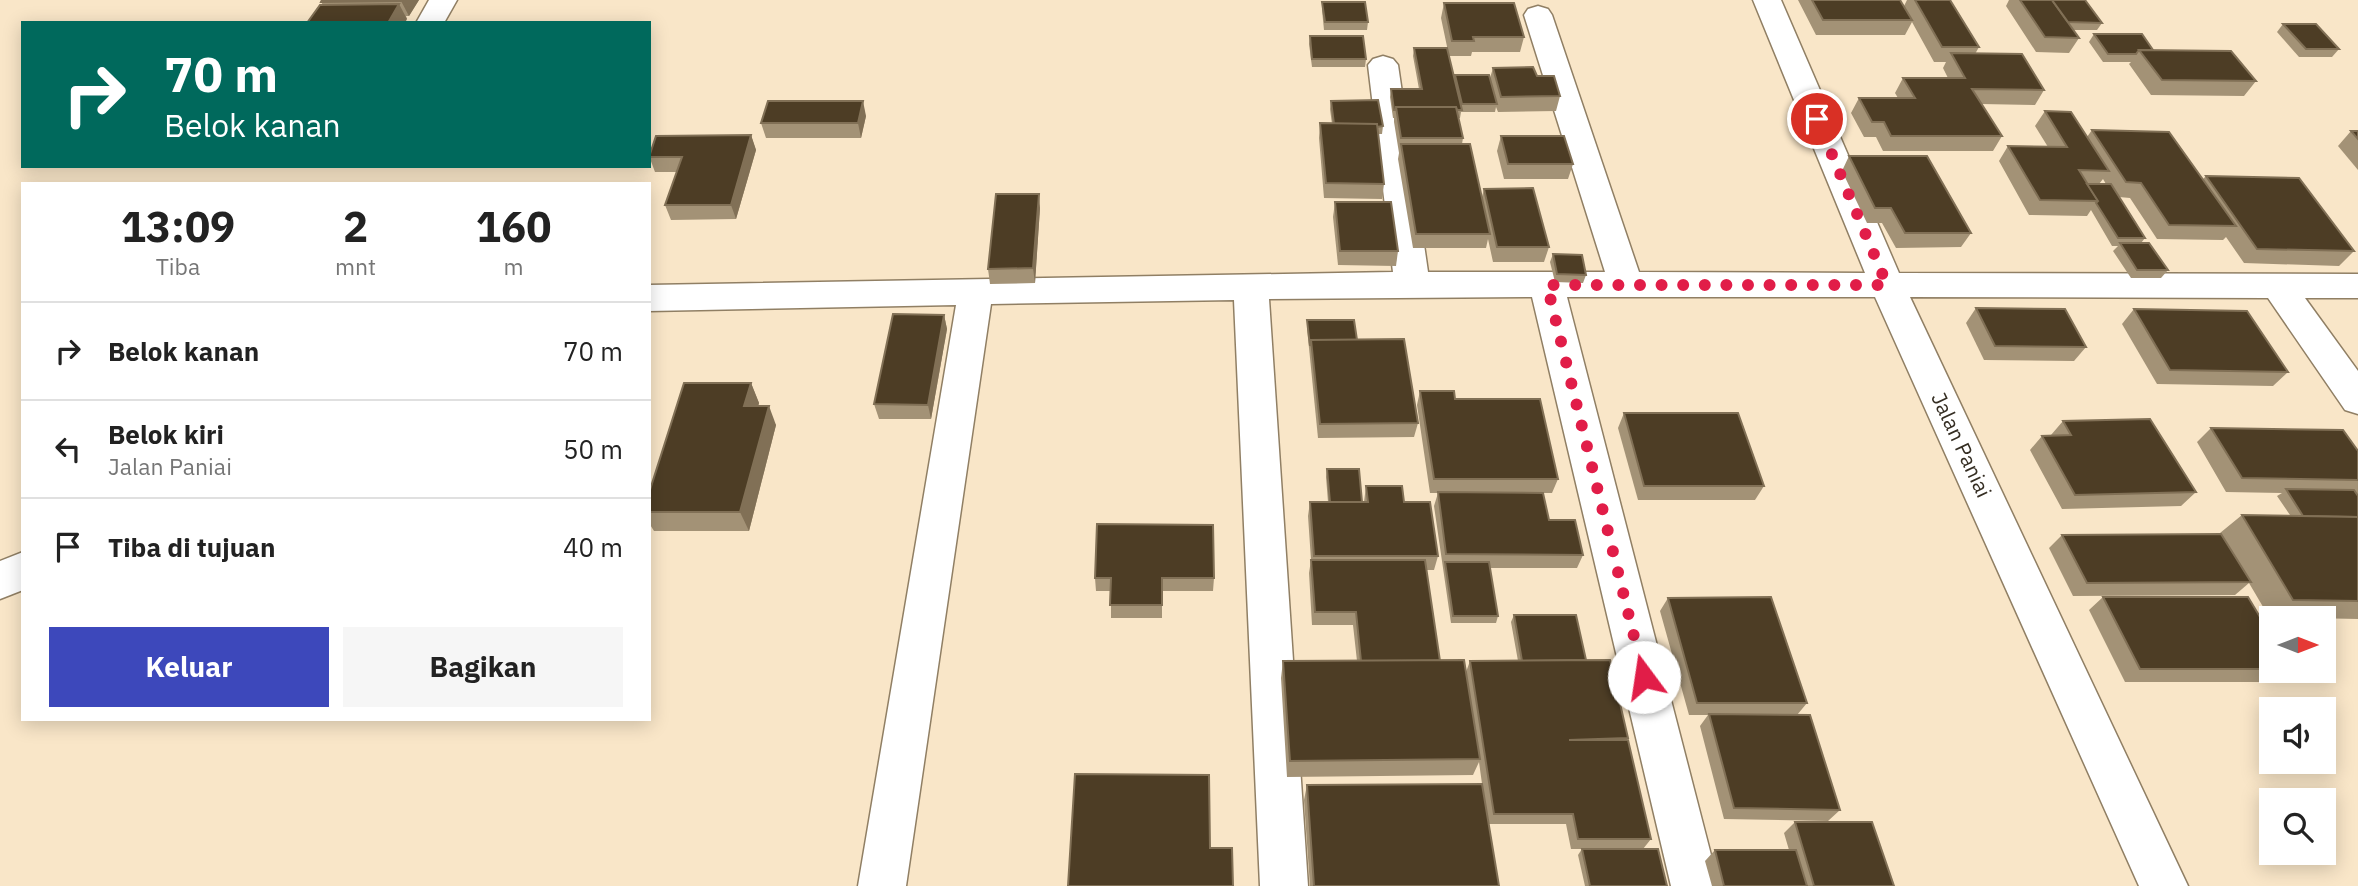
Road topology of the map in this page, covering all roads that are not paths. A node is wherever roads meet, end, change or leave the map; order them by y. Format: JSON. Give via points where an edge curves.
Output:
{"nodes":[{"id":1,"x":443,"y":0,"type":"edge"},
{"id":2,"x":1767,"y":0,"type":"edge"},
{"id":3,"x":1538,"y":15,"type":"dead end"},
{"id":4,"x":431,"y":21,"type":"edge"},
{"id":5,"x":1382,"y":65,"type":"dead end"},
{"id":6,"x":1412,"y":284,"type":"junction"},
{"id":7,"x":1626,"y":284,"type":"junction"},
{"id":8,"x":1547,"y":285,"type":"junction"},
{"id":9,"x":1887,"y":285,"type":"junction"},
{"id":10,"x":2277,"y":286,"type":"junction"},
{"id":11,"x":2358,"y":286,"type":"edge"},
{"id":12,"x":1251,"y":289,"type":"junction"},
{"id":13,"x":975,"y":293,"type":"junction"},
{"id":14,"x":651,"y":298,"type":"edge"},
{"id":15,"x":2358,"y":400,"type":"edge"},
{"id":16,"x":21,"y":571,"type":"edge"},
{"id":17,"x":0,"y":581,"type":"edge"},
{"id":18,"x":882,"y":886,"type":"edge"},
{"id":19,"x":1284,"y":886,"type":"edge"},
{"id":20,"x":1695,"y":886,"type":"edge"},
{"id":21,"x":2164,"y":886,"type":"edge"}],
"edges":[{"from":1,"to":4,"type":"street"},
{"from":2,"to":9,"type":"street","name":"Jalan Paniai"},
{"from":3,"to":7,"type":"street"},
{"from":5,"to":6,"type":"street"},
{"from":6,"to":8,"type":"street"},
{"from":6,"to":12,"type":"street"},
{"from":7,"to":8,"type":"street"},
{"from":7,"to":9,"type":"street"},
{"from":8,"to":20,"type":"street"},
{"from":9,"to":10,"type":"street"},
{"from":9,"to":21,"type":"street","name":"Jalan Paniai"},
{"from":10,"to":11,"type":"street"},
{"from":10,"to":15,"type":"street"},
{"from":12,"to":13,"type":"street"},
{"from":12,"to":19,"type":"street"},
{"from":13,"to":14,"type":"street"},
{"from":13,"to":18,"type":"street"},
{"from":16,"to":17,"type":"street"}]}
